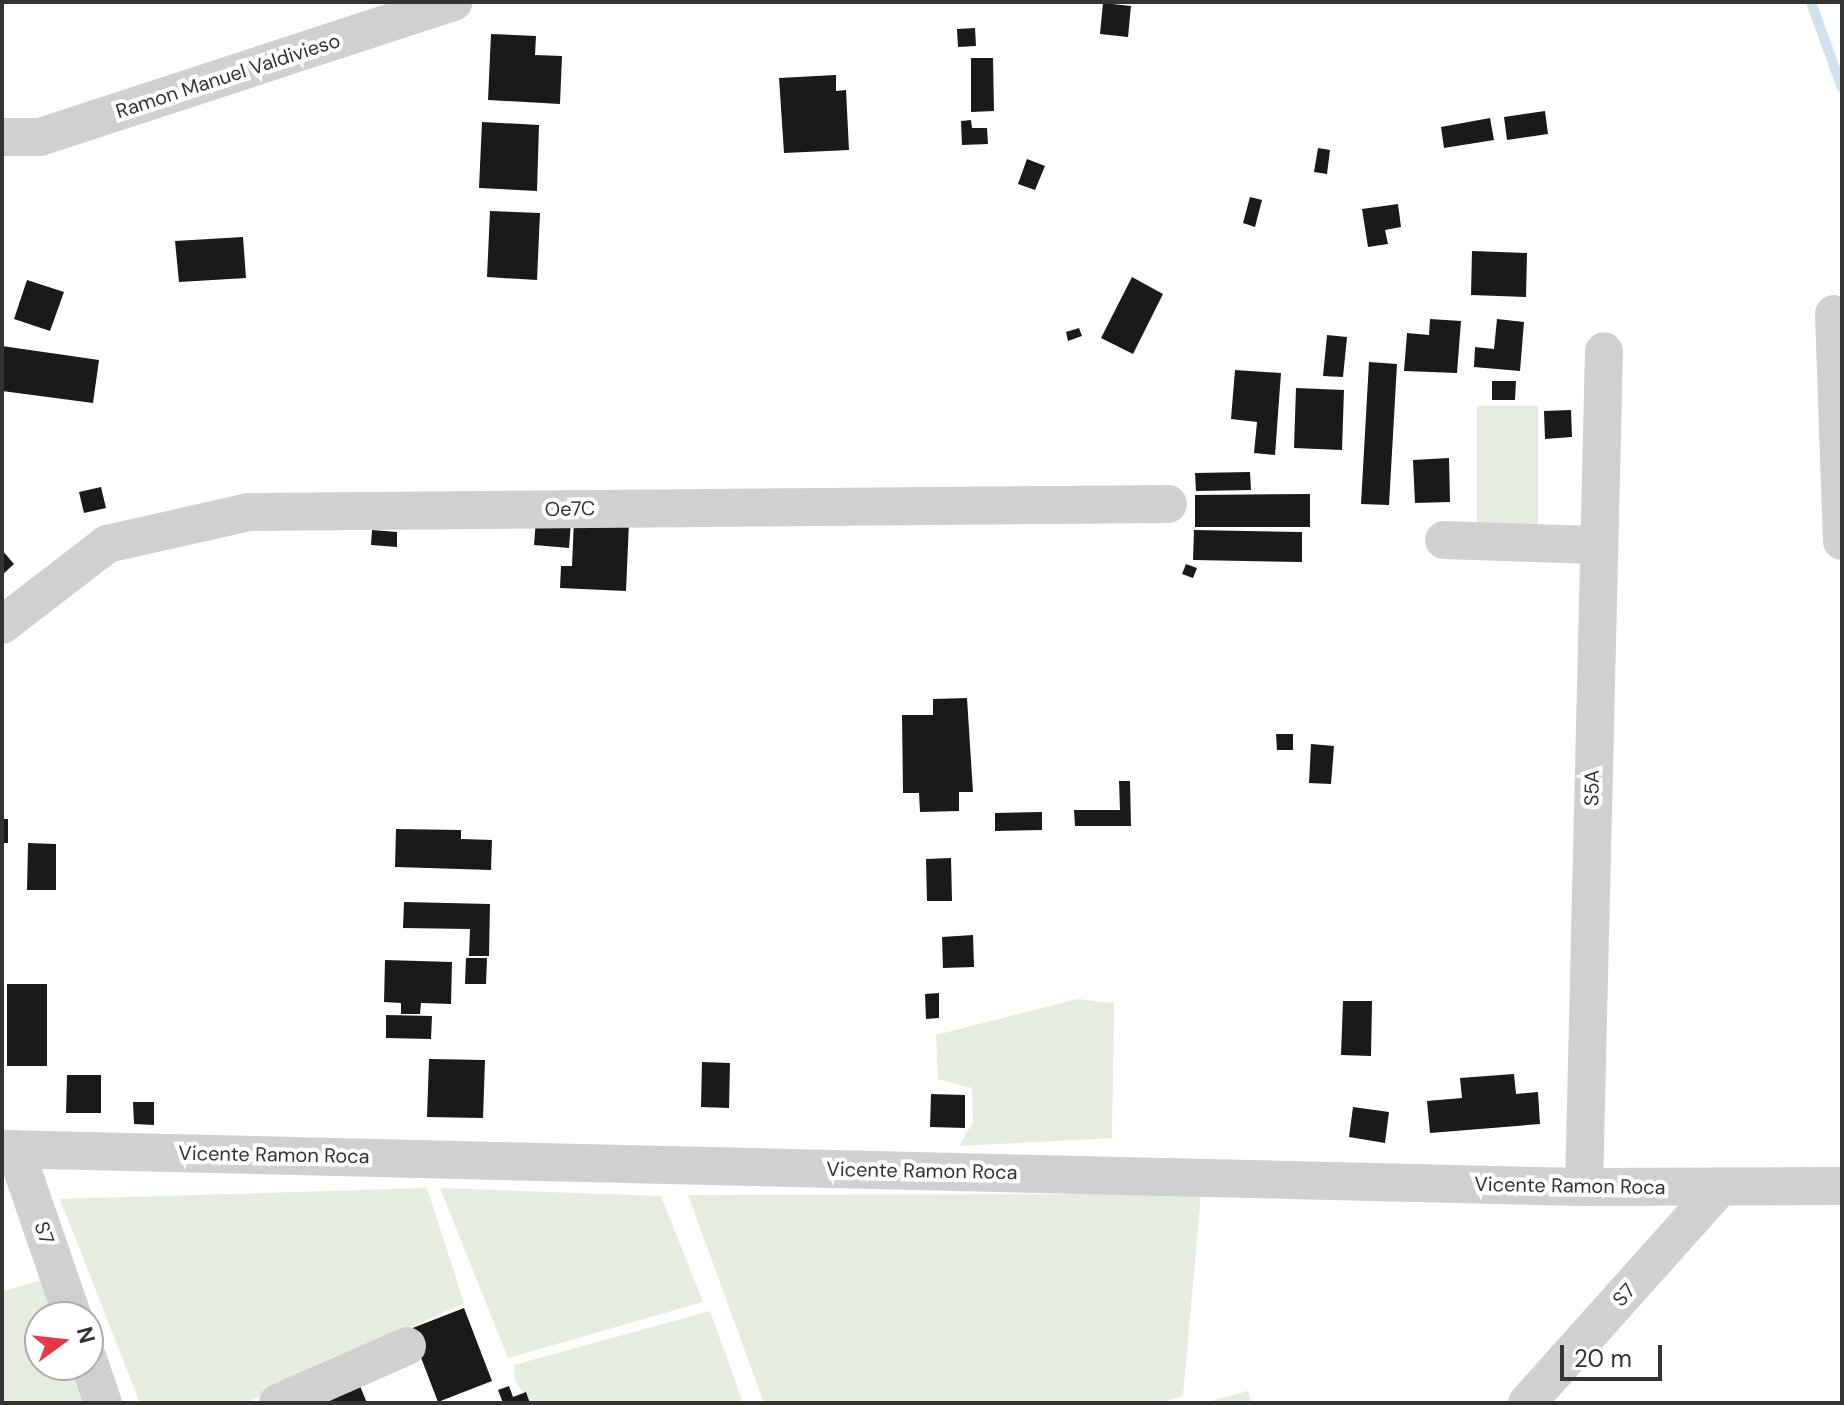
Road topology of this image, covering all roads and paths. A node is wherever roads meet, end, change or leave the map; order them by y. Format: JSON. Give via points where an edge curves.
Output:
{"nodes":[{"id":1,"x":453,"y":2,"type":"edge"},
{"id":2,"x":2,"y":137,"type":"edge"},
{"id":3,"x":1834,"y":314,"type":"dead end"},
{"id":4,"x":1604,"y":351,"type":"dead end"},
{"id":5,"x":1168,"y":504,"type":"dead end"},
{"id":6,"x":1444,"y":540,"type":"dead end"},
{"id":7,"x":1842,"y":541,"type":"edge"},
{"id":8,"x":1596,"y":545,"type":"junction"},
{"id":9,"x":2,"y":625,"type":"edge"},
{"id":10,"x":8,"y":1149,"type":"edge"},
{"id":11,"x":1842,"y":1186,"type":"edge"},
{"id":12,"x":1584,"y":1187,"type":"junction"},
{"id":13,"x":1720,"y":1187,"type":"junction"},
{"id":14,"x":67,"y":1301,"type":"edge"},
{"id":15,"x":407,"y":1346,"type":"dead end"},
{"id":16,"x":96,"y":1381,"type":"edge"},
{"id":17,"x":103,"y":1403,"type":"edge"},
{"id":18,"x":278,"y":1403,"type":"edge"},
{"id":19,"x":1527,"y":1403,"type":"edge"}],
"edges":[{"from":1,"to":2,"type":"street","name":"Ramon Manuel Valdivieso","via":[[40,137]]},
{"from":3,"to":7,"type":"street"},
{"from":4,"to":8,"type":"street","name":"S5A"},
{"from":5,"to":9,"type":"street","name":"Oe7C","via":[[249,512],[107,544]]},
{"from":6,"to":8,"type":"street"},
{"from":8,"to":12,"type":"street","name":"S5A"},
{"from":10,"to":12,"type":"street","name":"Vicente Ramon Roca"},
{"from":10,"to":14,"type":"street","name":"S7"},
{"from":11,"to":13,"type":"street","name":"Vicente Ramon Roca"},
{"from":12,"to":13,"type":"street","name":"Vicente Ramon Roca"},
{"from":13,"to":19,"type":"street","name":"S7"},
{"from":15,"to":18,"type":"street"},
{"from":16,"to":17,"type":"street"}]}
